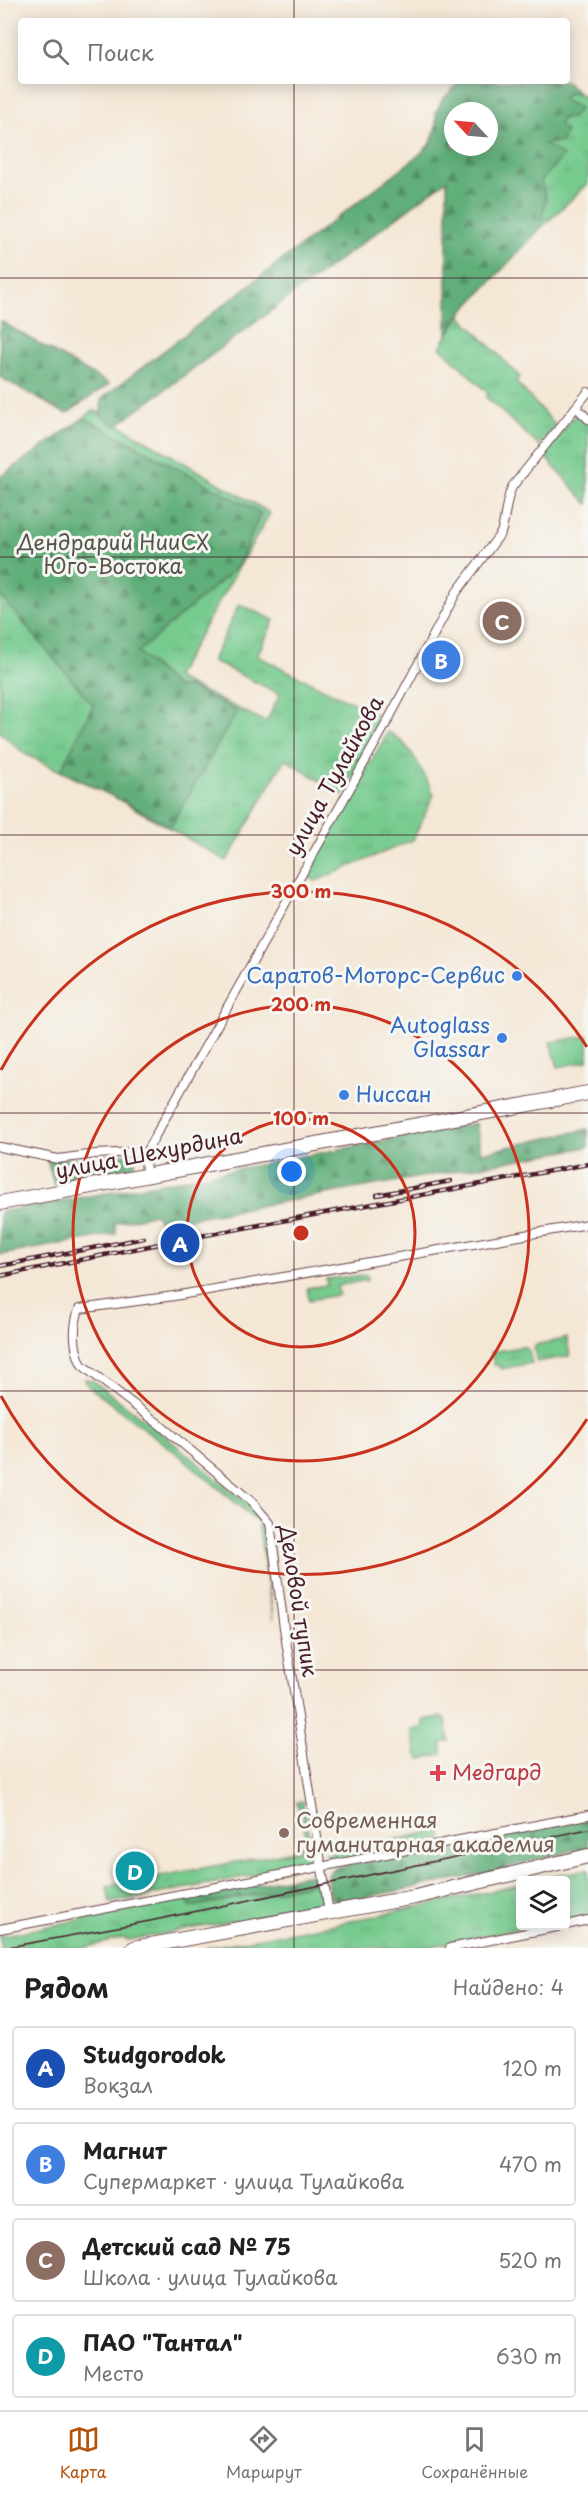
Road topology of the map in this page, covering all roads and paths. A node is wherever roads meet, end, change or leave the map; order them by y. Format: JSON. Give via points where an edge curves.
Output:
{"nodes":[{"id":1,"x":588,"y":392,"type":"edge"},
{"id":2,"x":576,"y":407,"type":"junction"},
{"id":3,"x":588,"y":419,"type":"edge"},
{"id":4,"x":588,"y":1093,"type":"edge"},
{"id":5,"x":0,"y":1147,"type":"edge"},
{"id":6,"x":144,"y":1154,"type":"junction"},
{"id":7,"x":146,"y":1176,"type":"junction"},
{"id":8,"x":0,"y":1203,"type":"edge"},
{"id":9,"x":588,"y":1224,"type":"edge"},
{"id":10,"x":588,"y":1815,"type":"edge"},
{"id":11,"x":588,"y":1856,"type":"edge"},
{"id":12,"x":320,"y":1867,"type":"junction"},
{"id":13,"x":329,"y":1914,"type":"junction"},
{"id":14,"x":588,"y":1920,"type":"edge"},
{"id":15,"x":570,"y":1924,"type":"edge"},
{"id":16,"x":0,"y":1929,"type":"edge"},
{"id":17,"x":539,"y":1930,"type":"edge"},
{"id":18,"x":134,"y":1948,"type":"edge"},
{"id":19,"x":450,"y":1948,"type":"edge"}],
"edges":[{"from":1,"to":2,"type":"street","name":"улица Тулайкова"},
{"from":2,"to":3,"type":"street"},
{"from":2,"to":6,"type":"street","name":"улица Тулайкова","via":[[512,487],[501,533],[456,593]]},
{"from":4,"to":7,"type":"main road","name":"улица Шехурдина"},
{"from":5,"to":6,"type":"street","via":[[58,1159]]},
{"from":6,"to":7,"type":"street"},
{"from":7,"to":8,"type":"main road","name":"улица Шехурдина"},
{"from":9,"to":12,"type":"street","name":"Деловой тупик","via":[[79,1309],[75,1345],[82,1365],[244,1495],[270,1523]]},
{"from":10,"to":12,"type":"street"},
{"from":11,"to":13,"type":"main road"},
{"from":12,"to":13,"type":"street","name":"Деловой тупик"},
{"from":12,"to":16,"type":"street"},
{"from":13,"to":18,"type":"main road"},
{"from":14,"to":15,"type":"street"},
{"from":17,"to":19,"type":"street"}]}
